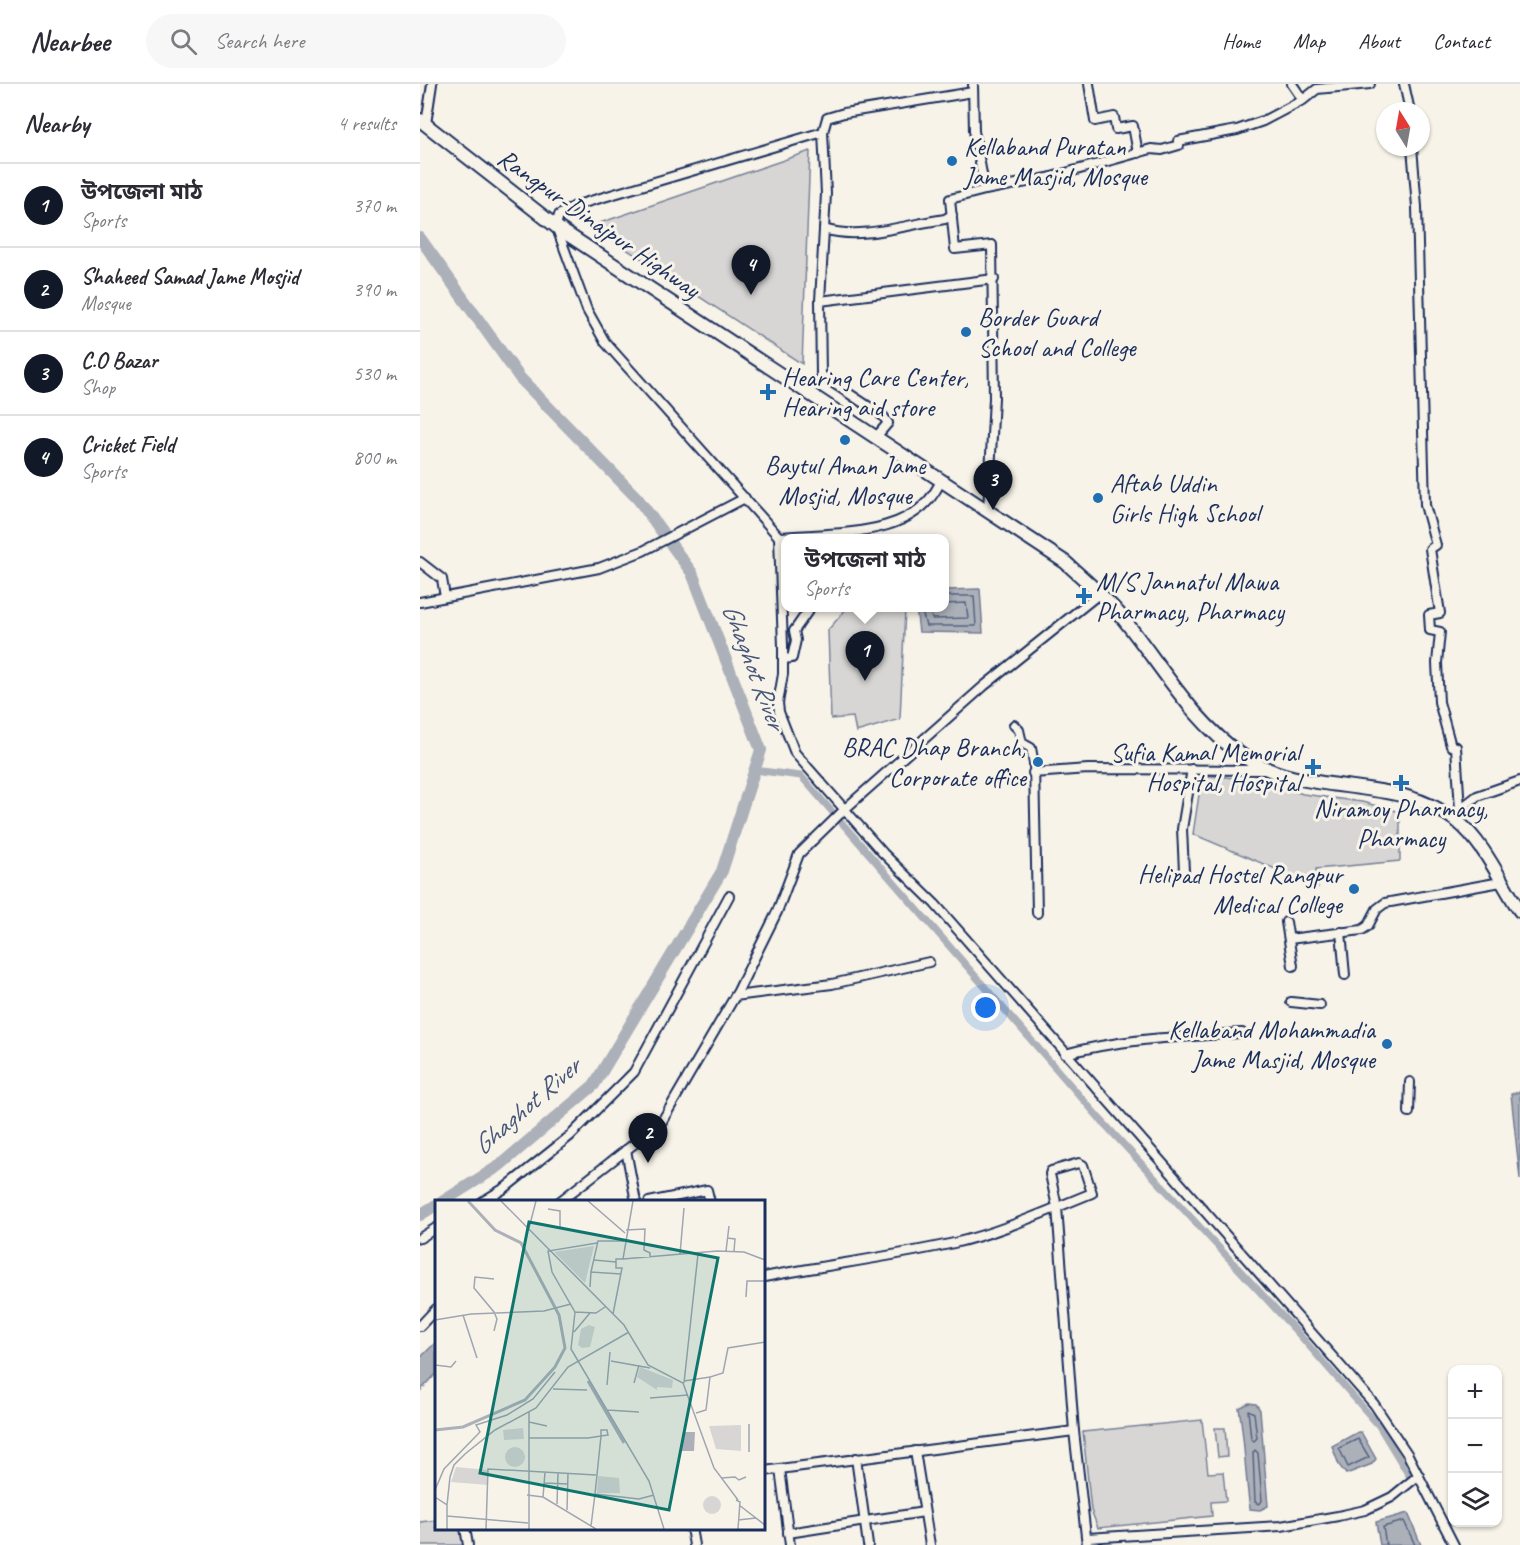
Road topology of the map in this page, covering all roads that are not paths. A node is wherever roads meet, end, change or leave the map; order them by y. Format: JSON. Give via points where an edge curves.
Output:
{"nodes":[{"id":1,"x":432,"y":84,"type":"edge"},
{"id":2,"x":1089,"y":84,"type":"edge"},
{"id":3,"x":1292,"y":84,"type":"edge"},
{"id":4,"x":1370,"y":84,"type":"edge"},
{"id":5,"x":1404,"y":84,"type":"edge"},
{"id":6,"x":973,"y":88,"type":"edge"},
{"id":7,"x":1303,"y":100,"type":"junction"},
{"id":8,"x":1408,"y":102,"type":"edge"},
{"id":9,"x":423,"y":122,"type":"edge"},
{"id":10,"x":823,"y":132,"type":"junction"},
{"id":11,"x":1138,"y":153,"type":"junction"},
{"id":12,"x":1414,"y":156,"type":"edge"},
{"id":13,"x":985,"y":190,"type":"junction"},
{"id":14,"x":952,"y":215,"type":"junction"},
{"id":15,"x":556,"y":226,"type":"junction"},
{"id":16,"x":824,"y":230,"type":"junction"},
{"id":17,"x":994,"y":279,"type":"junction"},
{"id":18,"x":820,"y":301,"type":"junction"},
{"id":19,"x":876,"y":437,"type":"junction"},
{"id":20,"x":941,"y":480,"type":"junction"},
{"id":21,"x":745,"y":498,"type":"junction"},
{"id":22,"x":988,"y":511,"type":"junction"},
{"id":23,"x":860,"y":529,"type":"junction"},
{"id":24,"x":809,"y":534,"type":"edge"},
{"id":25,"x":859,"y":534,"type":"edge"},
{"id":26,"x":778,"y":537,"type":"junction"},
{"id":27,"x":781,"y":537,"type":"edge"},
{"id":28,"x":420,"y":562,"type":"edge"},
{"id":29,"x":1099,"y":594,"type":"junction"},
{"id":30,"x":444,"y":597,"type":"junction"},
{"id":31,"x":420,"y":602,"type":"edge"},
{"id":32,"x":781,"y":610,"type":"edge"},
{"id":33,"x":781,"y":612,"type":"edge"},
{"id":34,"x":807,"y":612,"type":"edge"},
{"id":35,"x":783,"y":659,"type":"junction"},
{"id":36,"x":1014,"y":724,"type":"dead end"},
{"id":37,"x":1192,"y":769,"type":"junction"},
{"id":38,"x":1270,"y":770,"type":"junction"},
{"id":39,"x":1033,"y":774,"type":"junction"},
{"id":40,"x":1520,"y":781,"type":"edge"},
{"id":41,"x":845,"y":809,"type":"junction"},
{"id":42,"x":1460,"y":809,"type":"junction"},
{"id":43,"x":1461,"y":825,"type":"junction"},
{"id":44,"x":1184,"y":871,"type":"dead end"},
{"id":45,"x":1501,"y":882,"type":"junction"},
{"id":46,"x":729,"y":896,"type":"dead end"},
{"id":47,"x":1520,"y":911,"type":"edge"},
{"id":48,"x":1037,"y":913,"type":"dead end"},
{"id":49,"x":1286,"y":922,"type":"dead end"},
{"id":50,"x":1341,"y":932,"type":"junction"},
{"id":51,"x":1289,"y":939,"type":"junction"},
{"id":52,"x":928,"y":962,"type":"dead end"},
{"id":53,"x":1293,"y":966,"type":"dead end"},
{"id":54,"x":1345,"y":975,"type":"dead end"},
{"id":55,"x":735,"y":996,"type":"junction"},
{"id":56,"x":1291,"y":1002,"type":"dead end"},
{"id":57,"x":1320,"y":1005,"type":"dead end"},
{"id":58,"x":1242,"y":1033,"type":"dead end"},
{"id":59,"x":1065,"y":1054,"type":"junction"},
{"id":60,"x":1410,"y":1082,"type":"dead end"},
{"id":61,"x":1409,"y":1112,"type":"dead end"},
{"id":62,"x":626,"y":1150,"type":"junction"},
{"id":63,"x":485,"y":1200,"type":"edge"},
{"id":64,"x":562,"y":1200,"type":"edge"},
{"id":65,"x":636,"y":1200,"type":"edge"},
{"id":66,"x":658,"y":1200,"type":"edge"},
{"id":67,"x":710,"y":1200,"type":"edge"},
{"id":68,"x":1057,"y":1207,"type":"junction"},
{"id":69,"x":435,"y":1229,"type":"edge"},
{"id":70,"x":420,"y":1238,"type":"edge"},
{"id":71,"x":765,"y":1277,"type":"edge"},
{"id":72,"x":435,"y":1310,"type":"edge"},
{"id":73,"x":420,"y":1326,"type":"edge"},
{"id":74,"x":1074,"y":1431,"type":"junction"},
{"id":75,"x":915,"y":1451,"type":"junction"},
{"id":76,"x":856,"y":1458,"type":"junction"},
{"id":77,"x":780,"y":1469,"type":"junction"},
{"id":78,"x":765,"y":1471,"type":"edge"},
{"id":79,"x":1419,"y":1475,"type":"junction"},
{"id":80,"x":924,"y":1512,"type":"junction"},
{"id":81,"x":864,"y":1521,"type":"junction"},
{"id":82,"x":465,"y":1530,"type":"edge"},
{"id":83,"x":691,"y":1530,"type":"edge"},
{"id":84,"x":788,"y":1533,"type":"junction"},
{"id":85,"x":1087,"y":1541,"type":"edge"},
{"id":86,"x":468,"y":1545,"type":"edge"},
{"id":87,"x":694,"y":1545,"type":"edge"},
{"id":88,"x":790,"y":1545,"type":"edge"},
{"id":89,"x":868,"y":1545,"type":"edge"},
{"id":90,"x":930,"y":1545,"type":"edge"},
{"id":91,"x":1454,"y":1545,"type":"edge"}],
"edges":[{"from":1,"to":9,"type":"street"},
{"from":2,"to":11,"type":"street","via":[[1095,120],[1114,117],[1116,129],[1133,126]]},
{"from":3,"to":7,"type":"street"},
{"from":4,"to":7,"type":"street","via":[[1317,89]]},
{"from":5,"to":8,"type":"street"},
{"from":6,"to":10,"type":"street","via":[[844,113],[827,118]]},
{"from":6,"to":13,"type":"street","via":[[974,131]]},
{"from":7,"to":11,"type":"street","via":[[1237,130]]},
{"from":9,"to":15,"type":"highway","name":"Rangpur-Dinajpur Highway"},
{"from":10,"to":15,"type":"street","via":[[577,205],[559,215]]},
{"from":10,"to":16,"type":"street"},
{"from":11,"to":13,"type":"street","via":[[1048,178]]},
{"from":12,"to":42,"type":"street","via":[[1425,505],[1436,545],[1430,549],[1440,613],[1430,615],[1430,630],[1440,632],[1438,702],[1451,746],[1456,747]]},
{"from":13,"to":14,"type":"street","via":[[950,199]]},
{"from":14,"to":16,"type":"street","via":[[858,234]]},
{"from":14,"to":17,"type":"street","via":[[955,249],[992,245]]},
{"from":15,"to":19,"type":"highway","name":"Rangpur-Dinajpur Highway"},
{"from":15,"to":21,"type":"street","via":[[587,310],[604,342]]},
{"from":16,"to":18,"type":"street"},
{"from":17,"to":18,"type":"street"},
{"from":17,"to":22,"type":"street"},
{"from":18,"to":19,"type":"street","via":[[821,375],[883,416],[888,423]]},
{"from":19,"to":20,"type":"highway","name":"Rangpur-Dinajpur Highway"},
{"from":20,"to":22,"type":"highway","name":"Rangpur-Dinajpur Highway"},
{"from":20,"to":23,"type":"street","via":[[935,494],[914,513],[893,525]]},
{"from":21,"to":26,"type":"street"},
{"from":21,"to":30,"type":"street","via":[[644,551],[599,568]]},
{"from":22,"to":29,"type":"highway","name":"Rangpur-Dinajpur Highway","via":[[1065,562]]},
{"from":23,"to":24,"type":"street"},
{"from":23,"to":25,"type":"street"},
{"from":26,"to":27,"type":"street"},
{"from":26,"to":32,"type":"street"},
{"from":28,"to":30,"type":"street","via":[[442,579]]},
{"from":29,"to":38,"type":"highway","name":"Rangpur-Dinajpur Highway","via":[[1221,740]]},
{"from":29,"to":41,"type":"street","via":[[984,686]]},
{"from":30,"to":31,"type":"street"},
{"from":33,"to":35,"type":"street"},
{"from":34,"to":35,"type":"street","via":[[794,630],[792,658]]},
{"from":35,"to":41,"type":"street","via":[[779,712],[795,753]]},
{"from":36,"to":39,"type":"street","via":[[1022,743],[1031,748]]},
{"from":37,"to":38,"type":"street"},
{"from":37,"to":39,"type":"street","via":[[1088,769]]},
{"from":37,"to":44,"type":"street","via":[[1182,829]]},
{"from":38,"to":43,"type":"highway","name":"Rangpur-Dinajpur Highway","via":[[1341,786],[1403,793],[1432,805]]},
{"from":39,"to":48,"type":"street"},
{"from":40,"to":42,"type":"street","via":[[1477,796]]},
{"from":41,"to":55,"type":"street","via":[[799,854],[777,912]]},
{"from":41,"to":59,"type":"street"},
{"from":42,"to":43,"type":"street"},
{"from":43,"to":45,"type":"highway","name":"Rangpur-Dinajpur Highway"},
{"from":45,"to":47,"type":"highway","name":"Rangpur-Dinajpur Highway"},
{"from":45,"to":50,"type":"street","via":[[1385,903],[1365,928]]},
{"from":46,"to":63,"type":"street","via":[[634,1072],[570,1136]]},
{"from":49,"to":51,"type":"street"},
{"from":50,"to":51,"type":"street"},
{"from":50,"to":54,"type":"street"},
{"from":51,"to":53,"type":"street"},
{"from":52,"to":55,"type":"street","via":[[832,984]]},
{"from":55,"to":62,"type":"street","via":[[661,1123]]},
{"from":56,"to":57,"type":"street"},
{"from":58,"to":59,"type":"street","via":[[1132,1040]]},
{"from":59,"to":79,"type":"street","via":[[1374,1404]]},
{"from":60,"to":61,"type":"street"},
{"from":62,"to":64,"type":"street"},
{"from":62,"to":65,"type":"street"},
{"from":66,"to":67,"type":"street","via":[[707,1190]]},
{"from":68,"to":68,"type":"street","via":[[1092,1193],[1083,1165],[1051,1171]]},
{"from":68,"to":71,"type":"street","via":[[955,1242]]},
{"from":68,"to":74,"type":"street"},
{"from":69,"to":70,"type":"street"},
{"from":72,"to":73,"type":"street"},
{"from":74,"to":75,"type":"street"},
{"from":74,"to":85,"type":"street"},
{"from":75,"to":76,"type":"street"},
{"from":75,"to":80,"type":"street"},
{"from":76,"to":77,"type":"street"},
{"from":76,"to":81,"type":"street"},
{"from":77,"to":78,"type":"street"},
{"from":77,"to":84,"type":"street"},
{"from":79,"to":85,"type":"street","via":[[1392,1497],[1365,1510],[1338,1516],[1281,1526]]},
{"from":79,"to":91,"type":"street"},
{"from":80,"to":81,"type":"street"},
{"from":80,"to":90,"type":"street"},
{"from":81,"to":84,"type":"street"},
{"from":81,"to":89,"type":"street"},
{"from":82,"to":86,"type":"street"},
{"from":83,"to":87,"type":"street"},
{"from":84,"to":88,"type":"street"}]}
